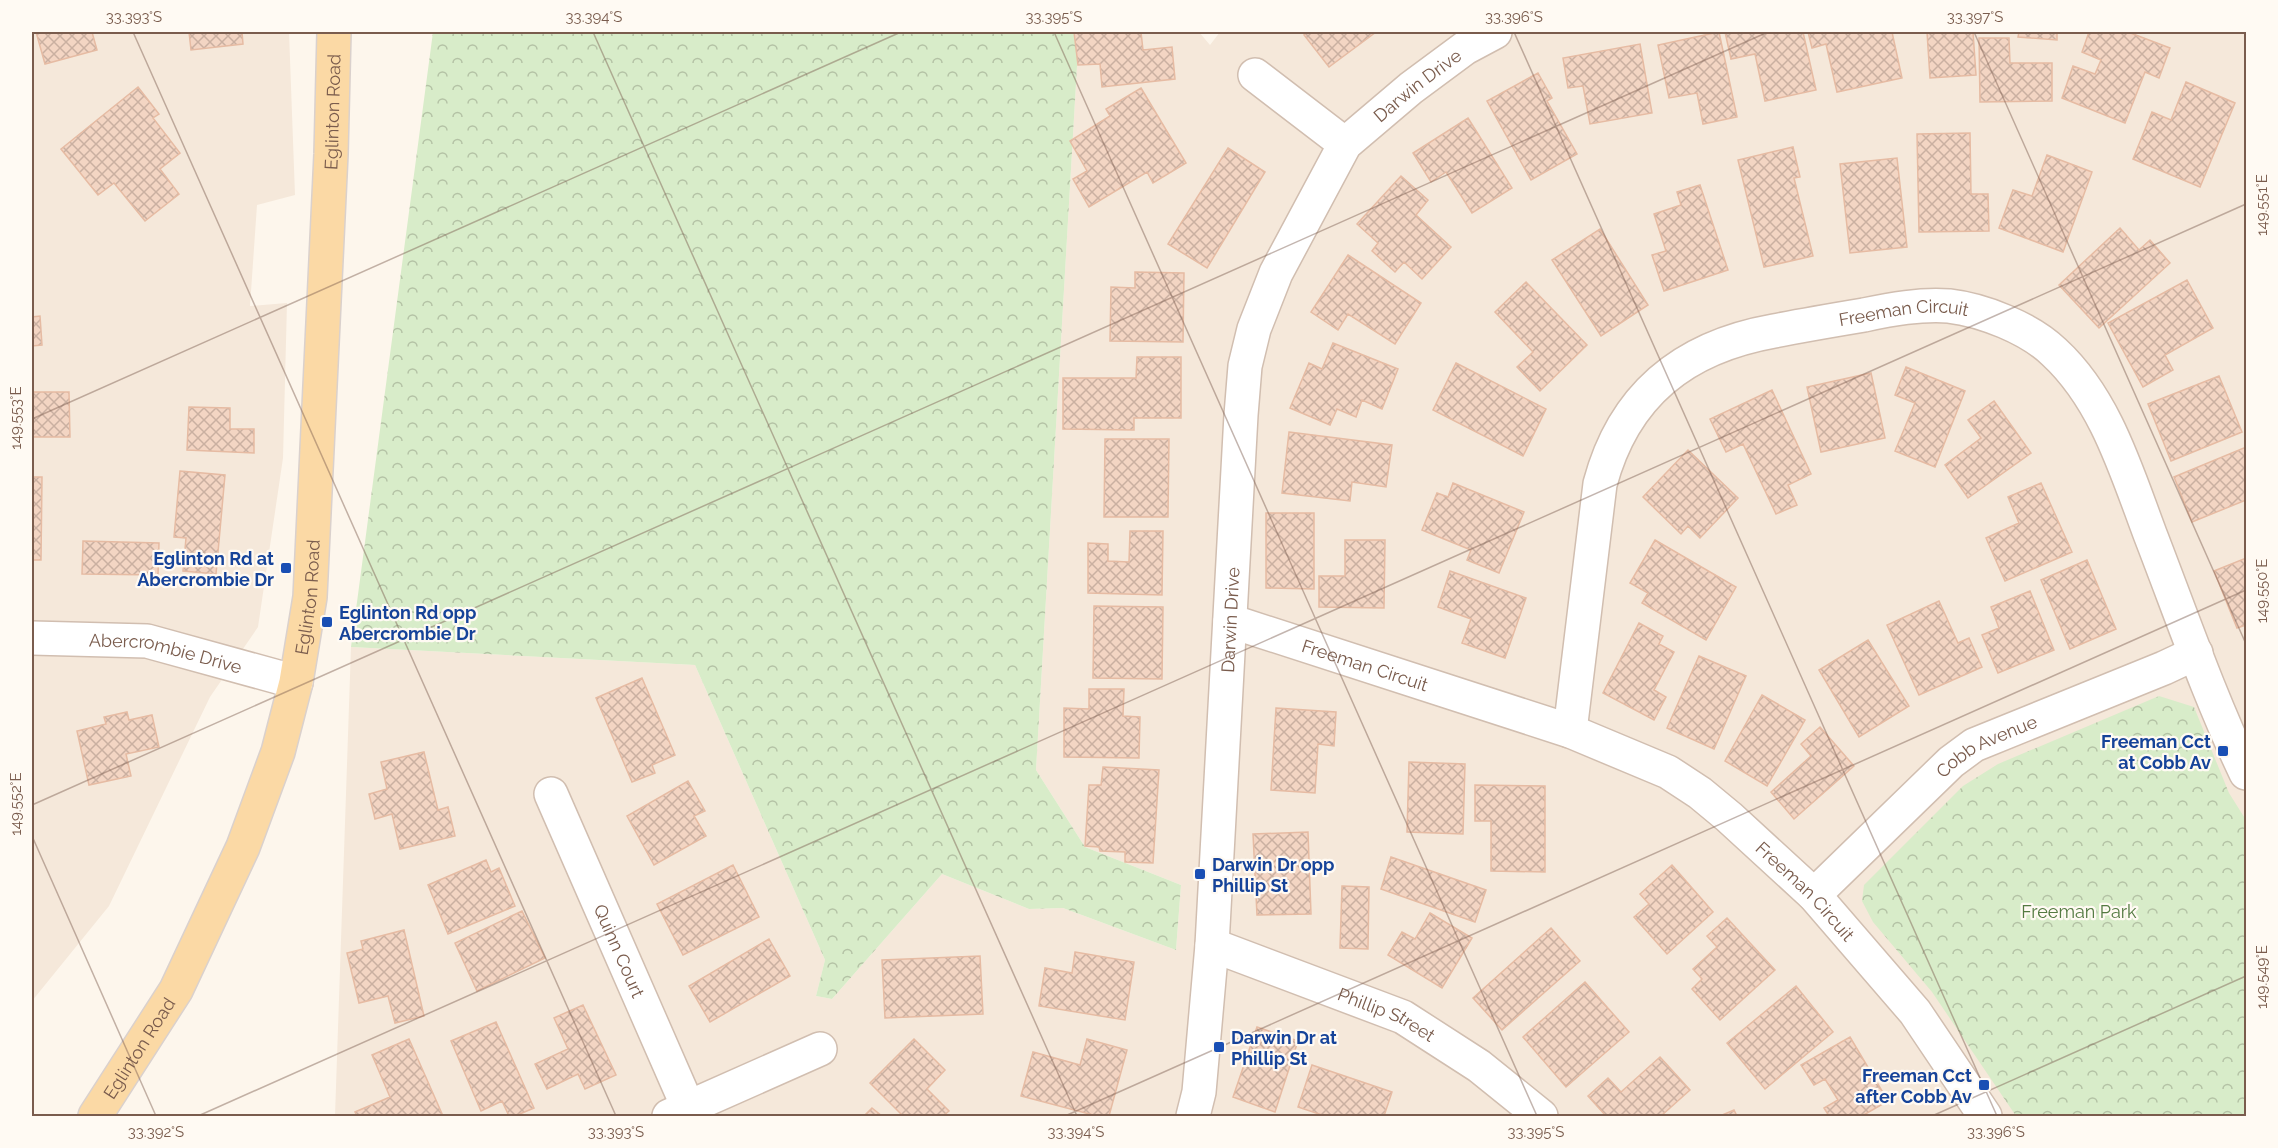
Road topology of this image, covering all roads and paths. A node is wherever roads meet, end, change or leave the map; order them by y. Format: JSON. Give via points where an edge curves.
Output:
{"nodes":[{"id":1,"x":334,"y":32,"type":"edge"},
{"id":2,"x":1496,"y":32,"type":"edge"},
{"id":3,"x":1255,"y":75,"type":"dead end"},
{"id":4,"x":1345,"y":144,"type":"junction"},
{"id":5,"x":1230,"y":621,"type":"junction"},
{"id":6,"x":32,"y":638,"type":"edge"},
{"id":7,"x":2196,"y":653,"type":"junction"},
{"id":8,"x":296,"y":682,"type":"junction"},
{"id":9,"x":1570,"y":731,"type":"junction"},
{"id":10,"x":2247,"y":773,"type":"edge"},
{"id":11,"x":551,"y":794,"type":"dead end"},
{"id":12,"x":1814,"y":895,"type":"junction"},
{"id":13,"x":1212,"y":945,"type":"junction"},
{"id":14,"x":820,"y":1049,"type":"dead end"},
{"id":15,"x":679,"y":1112,"type":"edge"},
{"id":16,"x":95,"y":1116,"type":"edge"},
{"id":17,"x":1193,"y":1116,"type":"edge"},
{"id":18,"x":1541,"y":1116,"type":"edge"},
{"id":19,"x":1985,"y":1116,"type":"edge"}],
"edges":[{"from":1,"to":8,"type":"main road","name":"Eglinton Road","via":[[310,597]]},
{"from":2,"to":4,"type":"street","name":"Darwin Drive","via":[[1465,48],[1420,81]]},
{"from":3,"to":4,"type":"street"},
{"from":4,"to":5,"type":"street","name":"Darwin Drive","via":[[1276,273],[1254,329],[1245,366]]},
{"from":5,"to":9,"type":"street","name":"Freeman Circuit"},
{"from":5,"to":13,"type":"street","name":"Darwin Drive"},
{"from":6,"to":8,"type":"street","name":"Abercrombie Drive","via":[[147,641]]},
{"from":7,"to":9,"type":"street","name":"Freeman Circuit","via":[[2112,434],[2084,387],[2054,351],[2020,329],[1987,313],[1916,305],[1731,340],[1700,352],[1650,390],[1623,427],[1600,484]]},
{"from":7,"to":10,"type":"street","name":"Freeman Circuit"},
{"from":7,"to":12,"type":"street","name":"Cobb Avenue","via":[[1974,745],[1951,762]]},
{"from":8,"to":16,"type":"main road","name":"Eglinton Road","via":[[278,752],[238,858],[176,990]]},
{"from":9,"to":12,"type":"street","name":"Freeman Circuit","via":[[1684,782],[1729,817]]},
{"from":11,"to":15,"type":"street","name":"Quinn Court"},
{"from":12,"to":19,"type":"street","name":"Freeman Circuit","via":[[1915,1012]]},
{"from":13,"to":17,"type":"street","name":"Darwin Drive","via":[[1199,1092]]},
{"from":13,"to":18,"type":"street","name":"Phillip Street","via":[[1403,1017],[1479,1066]]},
{"from":14,"to":15,"type":"street","name":"Quinn Court"}]}
